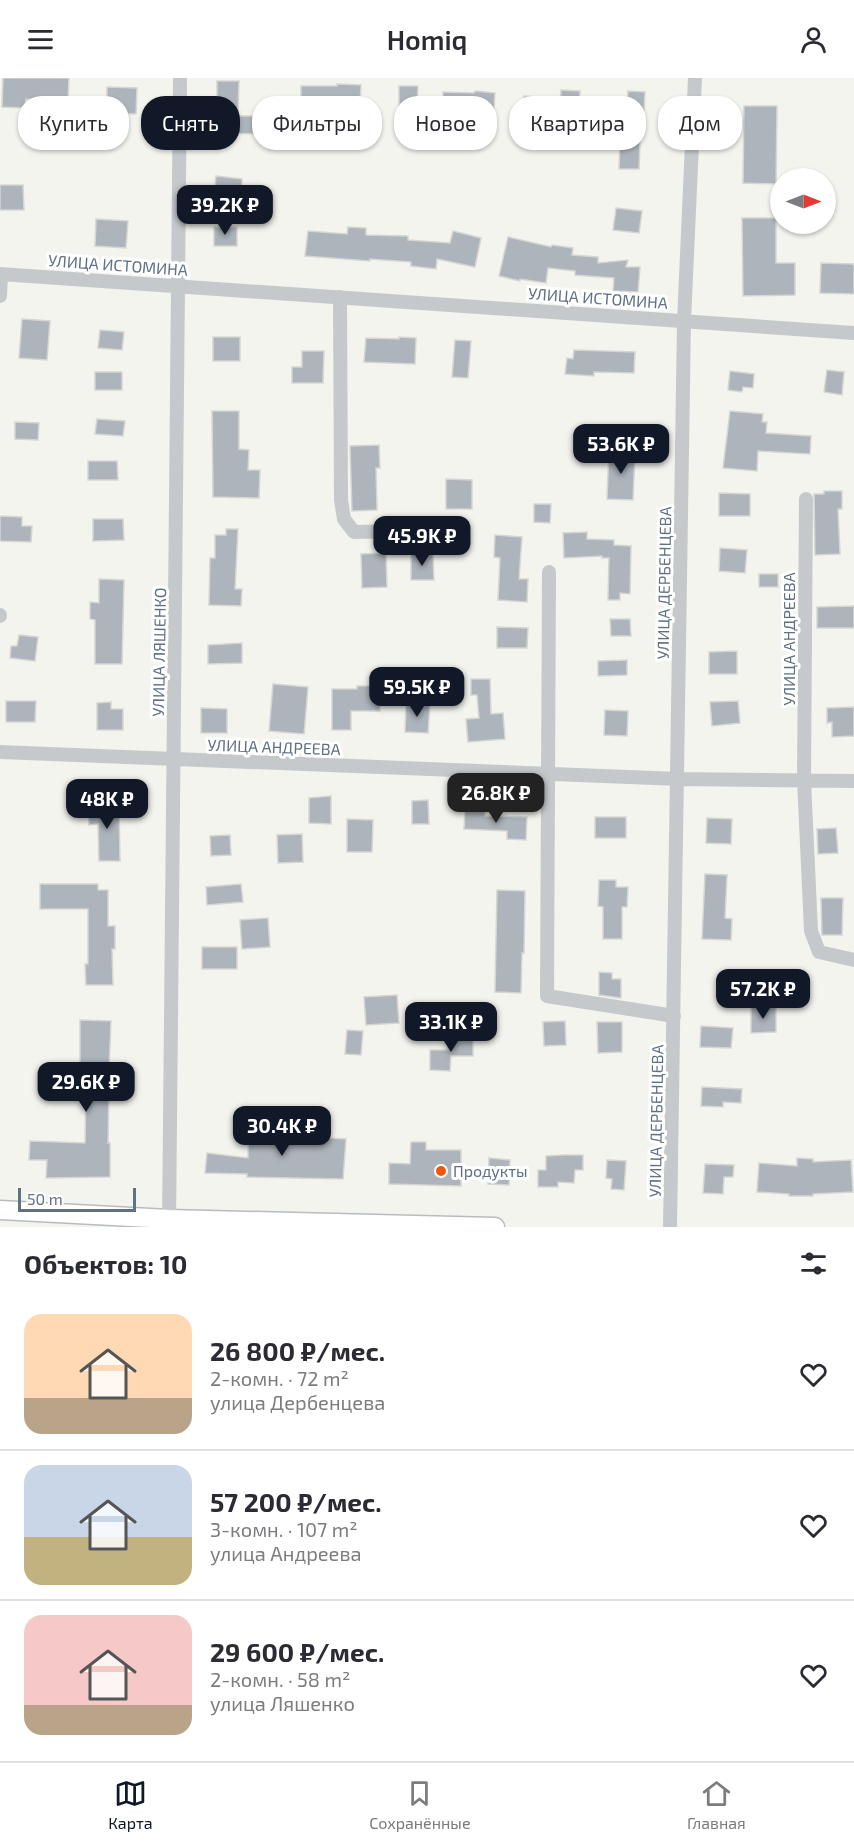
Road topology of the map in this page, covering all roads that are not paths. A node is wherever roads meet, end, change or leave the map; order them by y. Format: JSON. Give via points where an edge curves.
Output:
{"nodes":[{"id":1,"x":180,"y":78,"type":"edge"},
{"id":2,"x":695,"y":78,"type":"edge"},
{"id":3,"x":0,"y":274,"type":"edge"},
{"id":4,"x":178,"y":285,"type":"junction"},
{"id":5,"x":0,"y":296,"type":"edge"},
{"id":6,"x":340,"y":297,"type":"junction"},
{"id":7,"x":684,"y":321,"type":"junction"},
{"id":8,"x":854,"y":333,"type":"edge"},
{"id":9,"x":806,"y":499,"type":"dead end"},
{"id":10,"x":457,"y":530,"type":"dead end"},
{"id":11,"x":549,"y":572,"type":"dead end"},
{"id":12,"x":0,"y":752,"type":"edge"},
{"id":13,"x":174,"y":760,"type":"junction"},
{"id":14,"x":547,"y":774,"type":"junction"},
{"id":15,"x":678,"y":779,"type":"junction"},
{"id":16,"x":804,"y":780,"type":"junction"},
{"id":17,"x":854,"y":781,"type":"edge"},
{"id":18,"x":854,"y":960,"type":"edge"},
{"id":19,"x":674,"y":1016,"type":"junction"},
{"id":20,"x":0,"y":1210,"type":"edge"},
{"id":21,"x":169,"y":1223,"type":"edge"},
{"id":22,"x":495,"y":1227,"type":"edge"},
{"id":23,"x":670,"y":1227,"type":"edge"}],
"edges":[{"from":1,"to":4,"type":"street","name":"УЛИЦА ЛЯШЕНКО"},
{"from":2,"to":7,"type":"street","name":"УЛИЦА ДЕРБЕНЦЕВА"},
{"from":3,"to":4,"type":"street","name":"УЛИЦА ИСТОМИНА"},
{"from":3,"to":5,"type":"street","name":"УЛИЦА ИСТОМИНА"},
{"from":4,"to":6,"type":"street","name":"УЛИЦА ИСТОМИНА"},
{"from":4,"to":13,"type":"street","name":"УЛИЦА ЛЯШЕНКО"},
{"from":6,"to":7,"type":"street","name":"УЛИЦА ИСТОМИНА"},
{"from":6,"to":10,"type":"street","via":[[344,519],[354,532]]},
{"from":7,"to":8,"type":"street","name":"УЛИЦА ИСТОМИНА"},
{"from":7,"to":15,"type":"street","name":"УЛИЦА ДЕРБЕНЦЕВА"},
{"from":9,"to":16,"type":"street","name":"УЛИЦА АНДРЕЕВА"},
{"from":11,"to":14,"type":"street"},
{"from":12,"to":13,"type":"street","name":"УЛИЦА АНДРЕЕВА"},
{"from":13,"to":14,"type":"street","name":"УЛИЦА АНДРЕЕВА"},
{"from":13,"to":21,"type":"street","name":"УЛИЦА ЛЯШЕНКО"},
{"from":14,"to":15,"type":"street","name":"УЛИЦА АНДРЕЕВА"},
{"from":14,"to":19,"type":"street","via":[[547,996]]},
{"from":15,"to":16,"type":"street","name":"УЛИЦА АНДРЕЕВА"},
{"from":15,"to":19,"type":"street","name":"УЛИЦА ДЕРБЕНЦЕВА"},
{"from":16,"to":17,"type":"street","name":"УЛИЦА АНДРЕЕВА"},
{"from":16,"to":18,"type":"street","name":"УЛИЦА АНДРЕЕВА","via":[[811,931],[819,952]]},
{"from":19,"to":23,"type":"street","name":"УЛИЦА ДЕРБЕНЦЕВА"},
{"from":20,"to":21,"type":"main road"},
{"from":21,"to":22,"type":"main road"}]}
